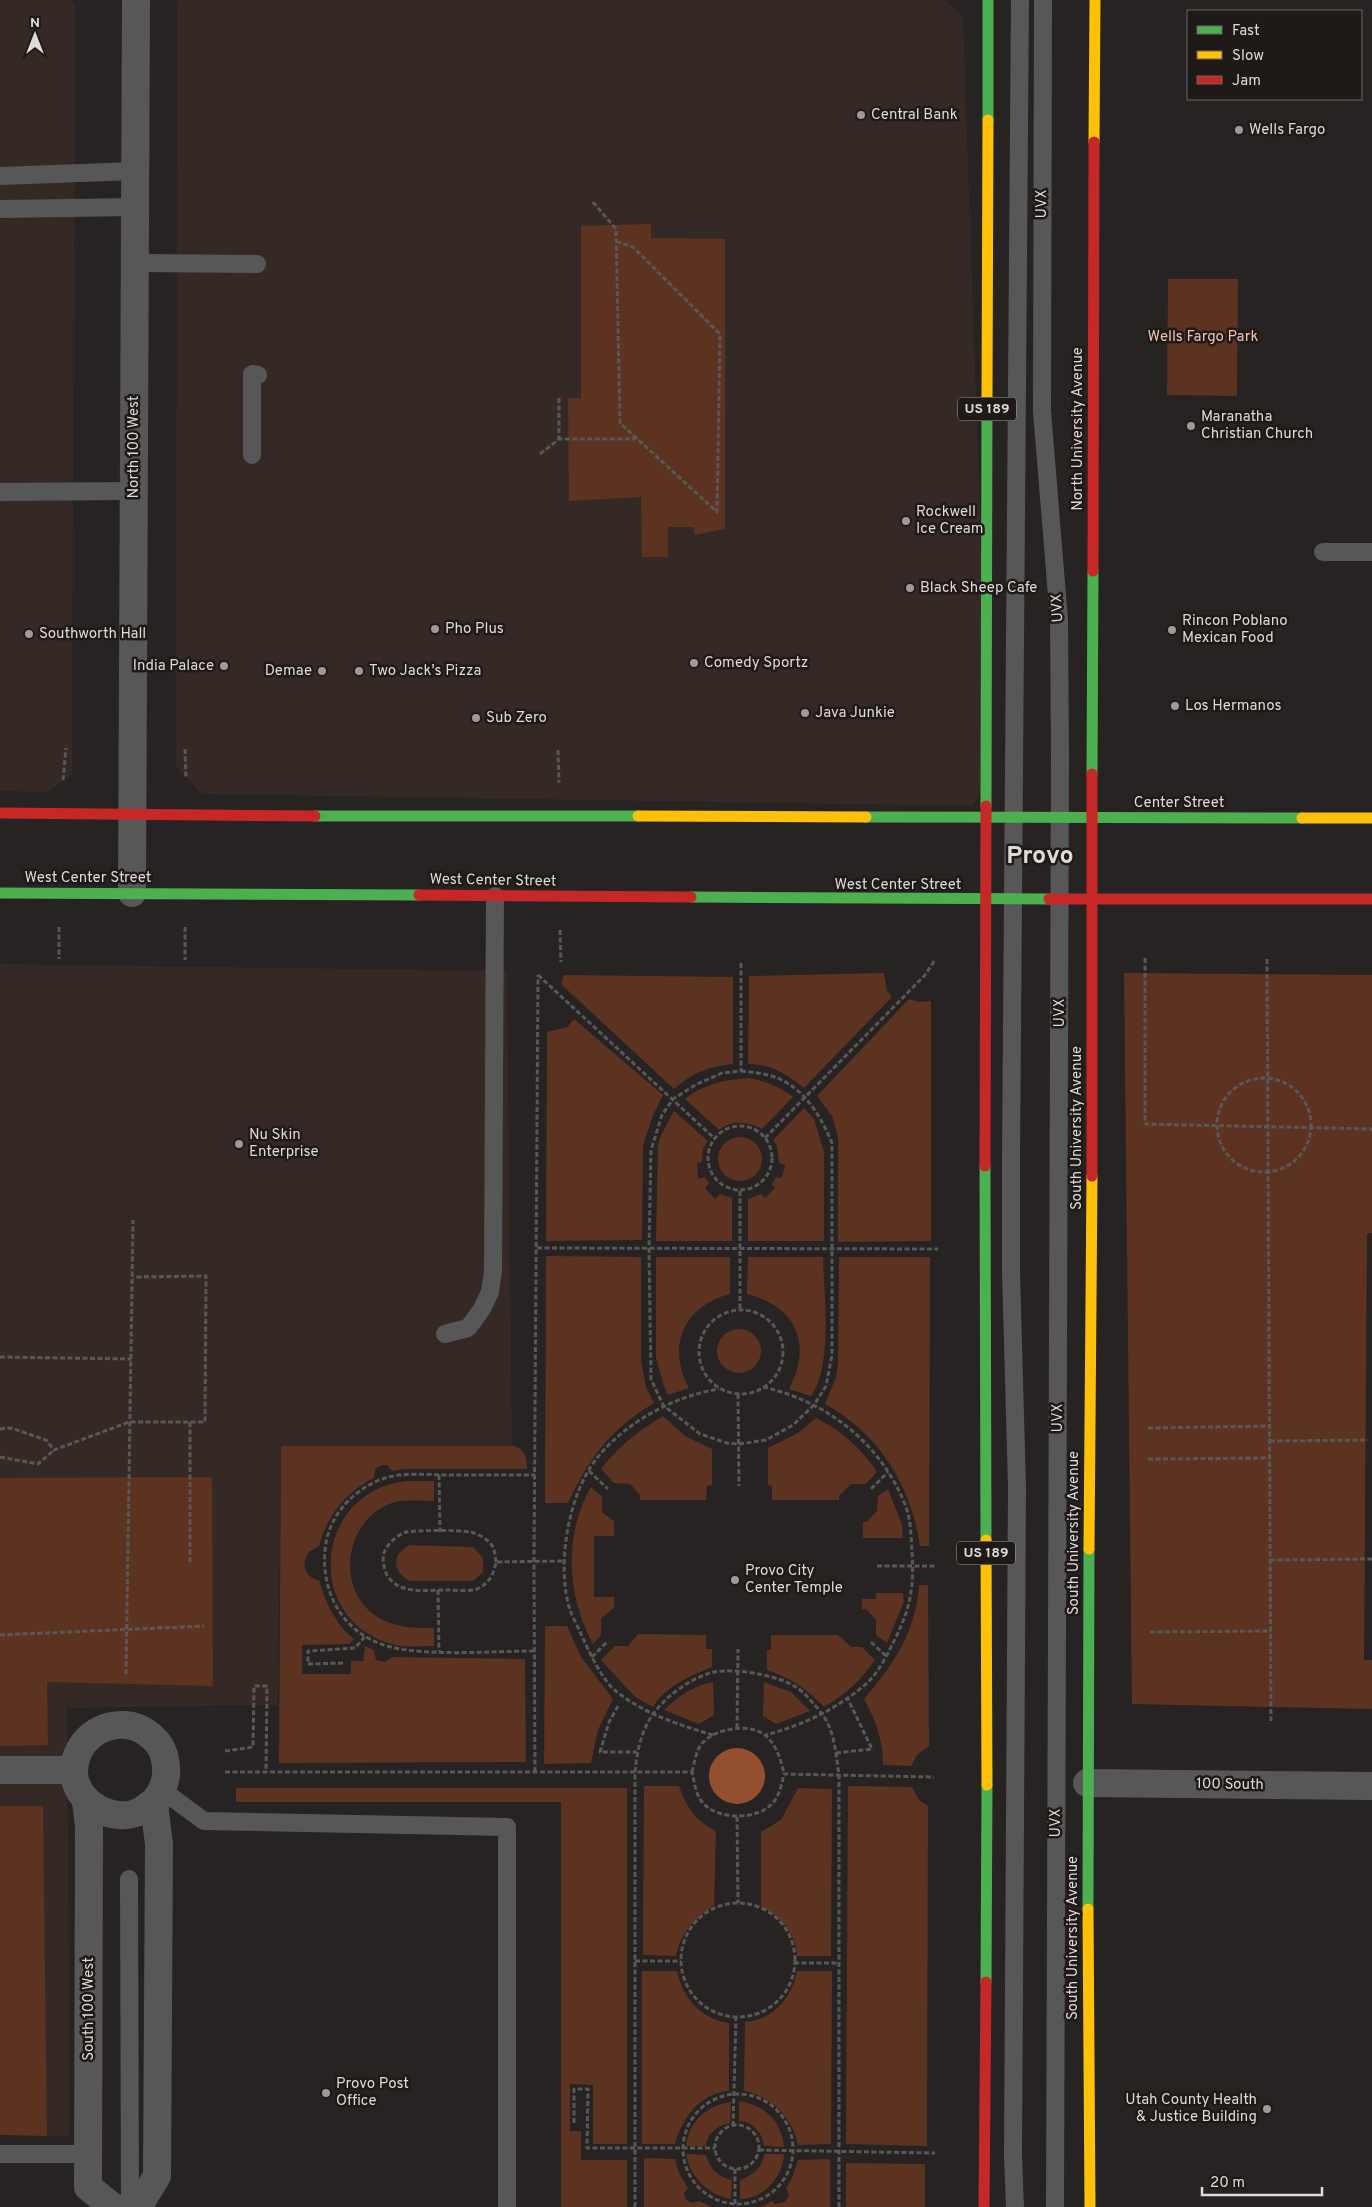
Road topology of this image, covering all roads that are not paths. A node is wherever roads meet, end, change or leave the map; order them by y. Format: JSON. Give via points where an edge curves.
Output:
{"nodes":[{"id":1,"x":136,"y":0,"type":"edge"},
{"id":2,"x":988,"y":0,"type":"edge"},
{"id":3,"x":1020,"y":0,"type":"edge"},
{"id":4,"x":1043,"y":0,"type":"edge"},
{"id":5,"x":1095,"y":0,"type":"edge"},
{"id":6,"x":135,"y":171,"type":"junction"},
{"id":7,"x":0,"y":176,"type":"edge"},
{"id":8,"x":135,"y":207,"type":"junction"},
{"id":9,"x":0,"y":209,"type":"edge"},
{"id":10,"x":135,"y":263,"type":"junction"},
{"id":11,"x":257,"y":264,"type":"dead end"},
{"id":12,"x":258,"y":375,"type":"dead end"},
{"id":13,"x":252,"y":455,"type":"dead end"},
{"id":14,"x":0,"y":492,"type":"edge"},
{"id":15,"x":133,"y":492,"type":"junction"},
{"id":16,"x":1323,"y":552,"type":"dead end"},
{"id":17,"x":1372,"y":552,"type":"edge"},
{"id":18,"x":0,"y":813,"type":"edge"},
{"id":19,"x":131,"y":814,"type":"junction"},
{"id":20,"x":986,"y":818,"type":"junction"},
{"id":21,"x":1014,"y":818,"type":"junction"},
{"id":22,"x":1059,"y":818,"type":"junction"},
{"id":23,"x":1092,"y":818,"type":"junction"},
{"id":24,"x":1372,"y":818,"type":"edge"},
{"id":25,"x":1092,"y":859,"type":"joint"},
{"id":26,"x":0,"y":893,"type":"edge"},
{"id":27,"x":132,"y":893,"type":"junction"},
{"id":28,"x":495,"y":896,"type":"junction"},
{"id":29,"x":1372,"y":899,"type":"edge"},
{"id":30,"x":986,"y":900,"type":"junction"},
{"id":31,"x":1013,"y":900,"type":"junction"},
{"id":32,"x":1060,"y":900,"type":"junction"},
{"id":33,"x":1093,"y":900,"type":"junction"},
{"id":34,"x":445,"y":1334,"type":"dead end"},
{"id":35,"x":0,"y":1770,"type":"edge"},
{"id":36,"x":74,"y":1770,"type":"junction"},
{"id":37,"x":1087,"y":1783,"type":"junction"},
{"id":38,"x":1372,"y":1786,"type":"edge"},
{"id":39,"x":159,"y":1795,"type":"junction"},
{"id":40,"x":86,"y":1800,"type":"junction"},
{"id":41,"x":129,"y":1879,"type":"dead end"},
{"id":42,"x":0,"y":2154,"type":"edge"},
{"id":43,"x":88,"y":2154,"type":"junction"},
{"id":44,"x":113,"y":2207,"type":"edge"},
{"id":45,"x":130,"y":2207,"type":"edge"},
{"id":46,"x":138,"y":2207,"type":"edge"},
{"id":47,"x":507,"y":2207,"type":"edge"},
{"id":48,"x":984,"y":2207,"type":"edge"},
{"id":49,"x":1015,"y":2207,"type":"edge"},
{"id":50,"x":1055,"y":2207,"type":"edge"},
{"id":51,"x":1090,"y":2207,"type":"edge"}],
"edges":[{"from":1,"to":6,"type":"street","name":"North 100 West"},
{"from":2,"to":20,"type":"main road","number":"US 189"},
{"from":3,"to":21,"type":"lane","name":"UVX"},
{"from":4,"to":22,"type":"lane","name":"UVX","via":[[1042,411],[1059,620]]},
{"from":5,"to":23,"type":"main road","name":"North University Avenue"},
{"from":6,"to":7,"type":"lane"},
{"from":6,"to":8,"type":"street","name":"North 100 West"},
{"from":8,"to":9,"type":"lane"},
{"from":8,"to":10,"type":"street","name":"North 100 West"},
{"from":10,"to":11,"type":"lane"},
{"from":10,"to":15,"type":"street","name":"North 100 West"},
{"from":12,"to":13,"type":"lane","via":[[252,374]]},
{"from":14,"to":15,"type":"lane"},
{"from":15,"to":19,"type":"street","name":"North 100 West"},
{"from":16,"to":17,"type":"lane"},
{"from":18,"to":19,"type":"main road"},
{"from":19,"to":20,"type":"main road"},
{"from":19,"to":27,"type":"street","name":"North 100 West"},
{"from":20,"to":21,"type":"main road","name":"Center Street"},
{"from":20,"to":30,"type":"main road","number":"US 189"},
{"from":21,"to":22,"type":"main road","name":"Center Street"},
{"from":21,"to":31,"type":"lane","name":"UVX"},
{"from":22,"to":23,"type":"main road","name":"Center Street"},
{"from":22,"to":32,"type":"lane","name":"UVX"},
{"from":23,"to":24,"type":"main road","name":"Center Street"},
{"from":23,"to":25,"type":"main road","name":"North University Avenue"},
{"from":25,"to":33,"type":"main road","name":"South University Avenue"},
{"from":26,"to":27,"type":"main road","name":"West Center Street"},
{"from":27,"to":28,"type":"main road","name":"West Center Street"},
{"from":28,"to":30,"type":"main road","name":"West Center Street"},
{"from":28,"to":34,"type":"lane","via":[[493,1272],[490,1292],[468,1328]]},
{"from":29,"to":33,"type":"main road"},
{"from":30,"to":31,"type":"main road"},
{"from":30,"to":48,"type":"main road","number":"US 189"},
{"from":31,"to":32,"type":"main road"},
{"from":31,"to":49,"type":"lane","name":"UVX","via":[[1012,1272],[1017,1486]]},
{"from":32,"to":33,"type":"main road"},
{"from":32,"to":50,"type":"lane","name":"UVX"},
{"from":33,"to":37,"type":"main road","name":"South University Avenue"},
{"from":35,"to":36,"type":"street"},
{"from":36,"to":39,"type":"street","via":[[78,1752],[96,1732],[122,1724],[139,1728],[154,1739],[164,1754],[166,1772]]},
{"from":36,"to":40,"type":"street","name":"South 100 West"},
{"from":37,"to":38,"type":"street","name":"100 South"},
{"from":37,"to":51,"type":"main road","name":"South University Avenue"},
{"from":39,"to":40,"type":"street","via":[[140,1812],[121,1816],[101,1812]]},
{"from":39,"to":46,"type":"street","via":[[157,2176]]},
{"from":39,"to":47,"type":"lane","via":[[204,1821],[507,1828]]},
{"from":40,"to":43,"type":"street","name":"South 100 West","via":[[89,1828]]},
{"from":41,"to":45,"type":"lane"},
{"from":42,"to":43,"type":"lane"},
{"from":43,"to":44,"type":"street","name":"South 100 West","via":[[88,2187]]}]}
